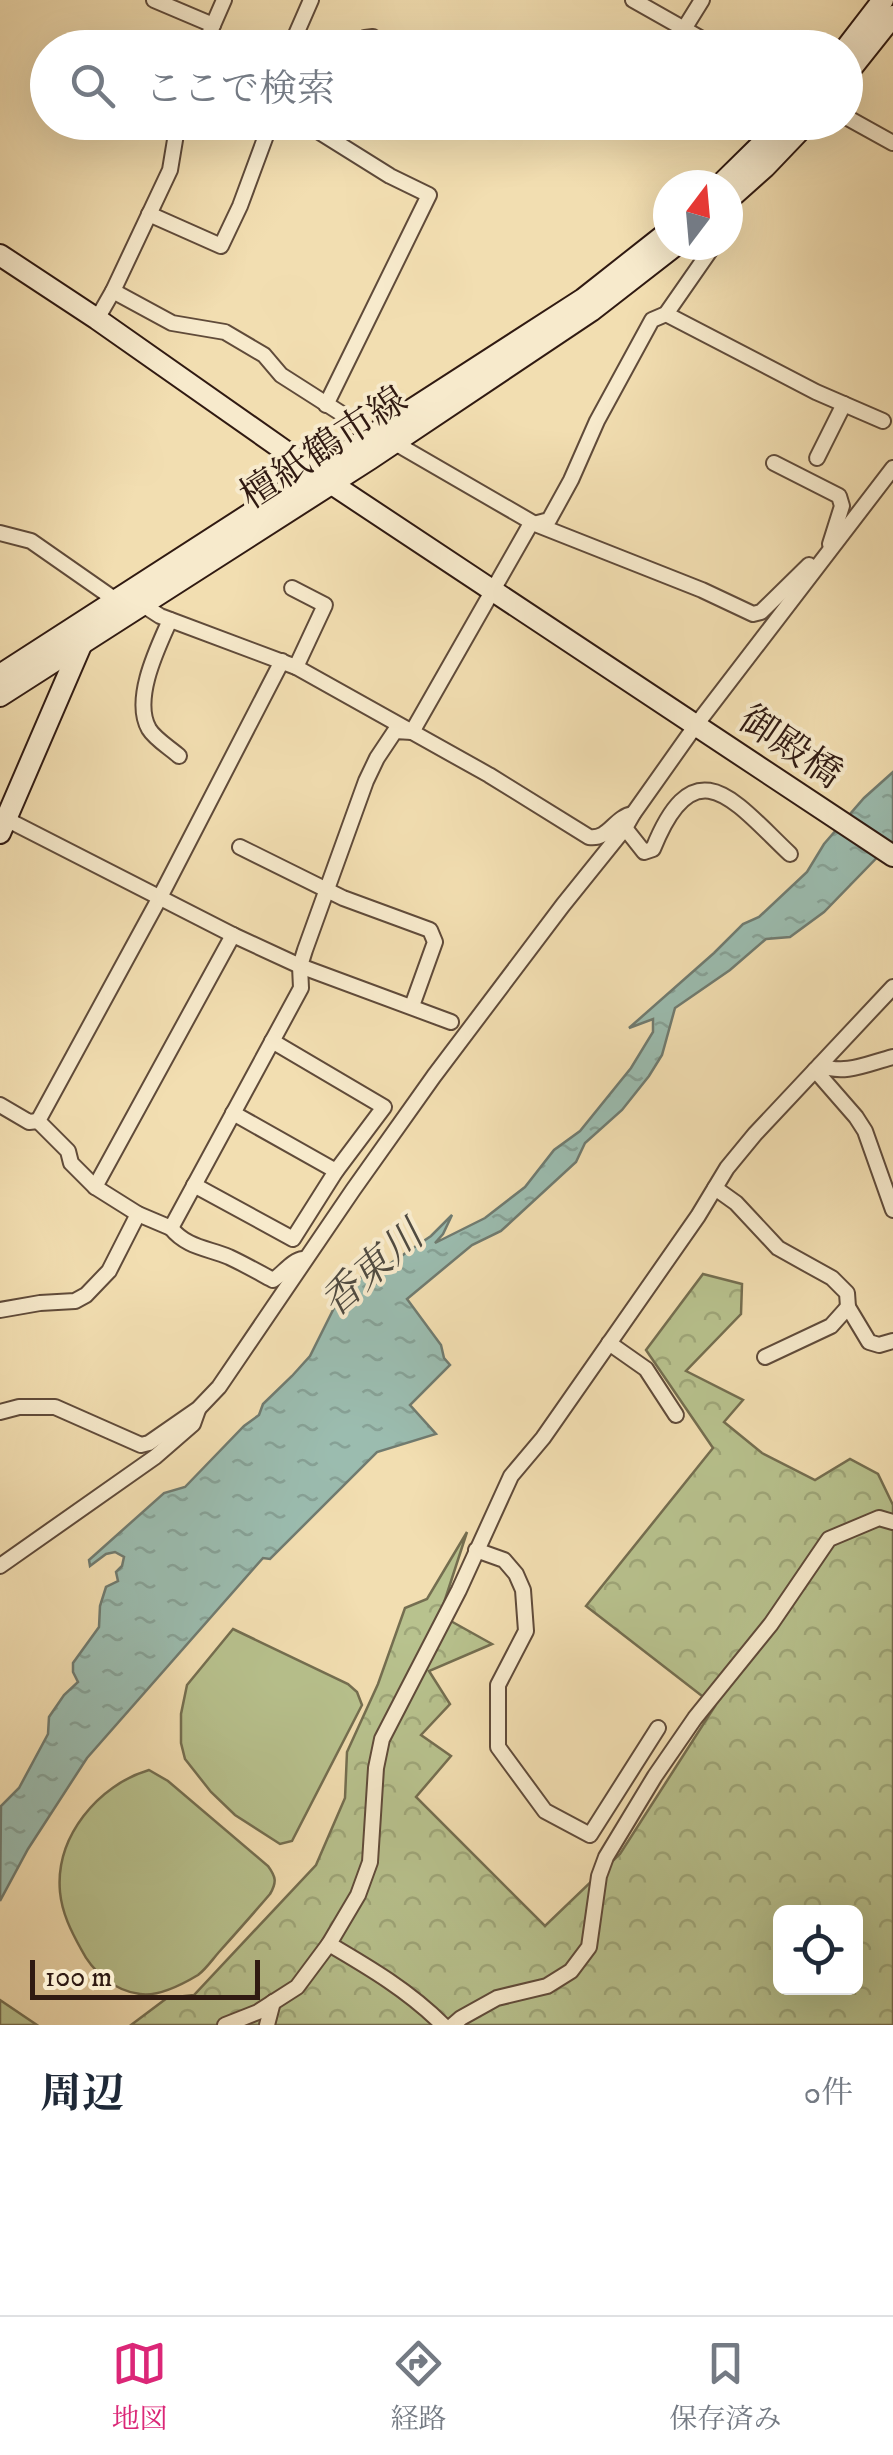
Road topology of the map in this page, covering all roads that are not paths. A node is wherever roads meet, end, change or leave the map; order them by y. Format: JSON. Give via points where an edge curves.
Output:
{"nodes":[{"id":1,"x":154,"y":0,"type":"edge"},
{"id":2,"x":224,"y":0,"type":"edge"},
{"id":3,"x":311,"y":0,"type":"edge"},
{"id":4,"x":633,"y":0,"type":"edge"},
{"id":5,"x":702,"y":0,"type":"edge"},
{"id":6,"x":880,"y":6,"type":"edge"},
{"id":7,"x":213,"y":26,"type":"junction"},
{"id":8,"x":684,"y":29,"type":"joint"},
{"id":9,"x":211,"y":30,"type":"edge"},
{"id":10,"x":298,"y":30,"type":"edge"},
{"id":11,"x":861,"y":30,"type":"edge"},
{"id":12,"x":863,"y":40,"type":"edge"},
{"id":13,"x":863,"y":127,"type":"edge"},
{"id":14,"x":175,"y":140,"type":"edge"},
{"id":15,"x":264,"y":140,"type":"edge"},
{"id":16,"x":336,"y":140,"type":"edge"},
{"id":17,"x":766,"y":140,"type":"edge"},
{"id":18,"x":791,"y":140,"type":"edge"},
{"id":19,"x":893,"y":143,"type":"edge"},
{"id":20,"x":735,"y":170,"type":"edge"},
{"id":21,"x":743,"y":187,"type":"edge"},
{"id":22,"x":149,"y":214,"type":"junction"},
{"id":23,"x":653,"y":244,"type":"edge"},
{"id":24,"x":0,"y":255,"type":"edge"},
{"id":25,"x":656,"y":260,"type":"edge"},
{"id":26,"x":704,"y":260,"type":"edge"},
{"id":27,"x":113,"y":291,"type":"junction"},
{"id":28,"x":666,"y":314,"type":"junction"},
{"id":29,"x":97,"y":319,"type":"junction"},
{"id":30,"x":844,"y":404,"type":"junction"},
{"id":31,"x":326,"y":406,"type":"junction"},
{"id":32,"x":883,"y":421,"type":"dead end"},
{"id":33,"x":385,"y":439,"type":"junction"},
{"id":34,"x":818,"y":458,"type":"dead end"},
{"id":35,"x":774,"y":463,"type":"dead end"},
{"id":36,"x":893,"y":468,"type":"edge"},
{"id":37,"x":324,"y":478,"type":"junction"},
{"id":38,"x":535,"y":524,"type":"junction"},
{"id":39,"x":0,"y":533,"type":"edge"},
{"id":40,"x":828,"y":552,"type":"junction"},
{"id":41,"x":292,"y":588,"type":"dead end"},
{"id":42,"x":492,"y":590,"type":"junction"},
{"id":43,"x":117,"y":601,"type":"junction"},
{"id":44,"x":143,"y":604,"type":"junction"},
{"id":45,"x":95,"y":614,"type":"junction"},
{"id":46,"x":170,"y":620,"type":"junction"},
{"id":47,"x":81,"y":644,"type":"junction"},
{"id":48,"x":289,"y":664,"type":"junction"},
{"id":49,"x":0,"y":675,"type":"edge"},
{"id":50,"x":0,"y":696,"type":"edge"},
{"id":51,"x":698,"y":726,"type":"junction"},
{"id":52,"x":412,"y":732,"type":"junction"},
{"id":53,"x":180,"y":756,"type":"dead end"},
{"id":54,"x":629,"y":821,"type":"junction"},
{"id":55,"x":3,"y":826,"type":"edge"},
{"id":56,"x":240,"y":847,"type":"dead end"},
{"id":57,"x":790,"y":854,"type":"dead end"},
{"id":58,"x":893,"y":856,"type":"edge"},
{"id":59,"x":327,"y":889,"type":"junction"},
{"id":60,"x":159,"y":898,"type":"junction"},
{"id":61,"x":234,"y":936,"type":"junction"},
{"id":62,"x":300,"y":966,"type":"junction"},
{"id":63,"x":893,"y":987,"type":"edge"},
{"id":64,"x":412,"y":1006,"type":"junction"},
{"id":65,"x":451,"y":1022,"type":"dead end"},
{"id":66,"x":272,"y":1042,"type":"junction"},
{"id":67,"x":893,"y":1057,"type":"edge"},
{"id":68,"x":818,"y":1068,"type":"junction"},
{"id":69,"x":0,"y":1105,"type":"edge"},
{"id":70,"x":233,"y":1113,"type":"junction"},
{"id":71,"x":38,"y":1121,"type":"junction"},
{"id":72,"x":336,"y":1171,"type":"junction"},
{"id":73,"x":194,"y":1185,"type":"junction"},
{"id":74,"x":94,"y":1187,"type":"junction"},
{"id":75,"x":715,"y":1188,"type":"junction"},
{"id":76,"x":893,"y":1210,"type":"edge"},
{"id":77,"x":138,"y":1214,"type":"junction"},
{"id":78,"x":171,"y":1228,"type":"junction"},
{"id":79,"x":306,"y":1259,"type":"junction"},
{"id":80,"x":848,"y":1307,"type":"junction"},
{"id":81,"x":0,"y":1310,"type":"edge"},
{"id":82,"x":893,"y":1341,"type":"edge"},
{"id":83,"x":610,"y":1343,"type":"junction"},
{"id":84,"x":765,"y":1357,"type":"dead end"},
{"id":85,"x":198,"y":1409,"type":"junction"},
{"id":86,"x":0,"y":1412,"type":"edge"},
{"id":87,"x":676,"y":1414,"type":"dead end"},
{"id":88,"x":893,"y":1522,"type":"edge"},
{"id":89,"x":476,"y":1550,"type":"junction"},
{"id":90,"x":0,"y":1566,"type":"edge"},
{"id":91,"x":658,"y":1728,"type":"dead end"},
{"id":92,"x":328,"y":1944,"type":"junction"},
{"id":93,"x":273,"y":2002,"type":"junction"},
{"id":94,"x":225,"y":2025,"type":"edge"},
{"id":95,"x":267,"y":2025,"type":"edge"},
{"id":96,"x":443,"y":2025,"type":"edge"},
{"id":97,"x":453,"y":2025,"type":"edge"}],
"edges":[{"from":1,"to":7,"type":"street"},
{"from":2,"to":7,"type":"street"},
{"from":3,"to":10,"type":"street"},
{"from":4,"to":8,"type":"street"},
{"from":5,"to":8,"type":"street"},
{"from":6,"to":11,"type":"main road"},
{"from":6,"to":12,"type":"main road"},
{"from":7,"to":9,"type":"street"},
{"from":13,"to":19,"type":"street"},
{"from":14,"to":22,"type":"street","via":[[170,170]]},
{"from":15,"to":22,"type":"street","via":[[221,246]]},
{"from":16,"to":31,"type":"street","via":[[429,195]]},
{"from":17,"to":20,"type":"main road"},
{"from":18,"to":21,"type":"main road"},
{"from":22,"to":27,"type":"street"},
{"from":23,"to":33,"type":"main road","name":"檀紙鶴市線"},
{"from":24,"to":29,"type":"main road","name":"御殿橋"},
{"from":25,"to":33,"type":"main road","name":"檀紙鶴市線","via":[[591,310]]},
{"from":26,"to":28,"type":"street"},
{"from":27,"to":29,"type":"street"},
{"from":27,"to":31,"type":"street","via":[[172,323],[225,332]]},
{"from":28,"to":30,"type":"street"},
{"from":28,"to":38,"type":"street","via":[[652,320],[549,520]]},
{"from":29,"to":37,"type":"main road","name":"御殿橋"},
{"from":30,"to":32,"type":"street"},
{"from":30,"to":34,"type":"street"},
{"from":31,"to":33,"type":"street"},
{"from":33,"to":37,"type":"main road","name":"檀紙鶴市線"},
{"from":33,"to":38,"type":"street"},
{"from":35,"to":40,"type":"street","via":[[839,496]]},
{"from":36,"to":40,"type":"street"},
{"from":37,"to":42,"type":"main road","name":"御殿橋"},
{"from":37,"to":43,"type":"main road","name":"檀紙鶴市線"},
{"from":37,"to":44,"type":"main road","name":"檀紙鶴市線"},
{"from":38,"to":40,"type":"street","via":[[753,614]]},
{"from":38,"to":42,"type":"street"},
{"from":39,"to":43,"type":"street","via":[[30,542]]},
{"from":40,"to":51,"type":"street"},
{"from":41,"to":48,"type":"street","via":[[325,605]]},
{"from":42,"to":51,"type":"main road","name":"御殿橋"},
{"from":42,"to":52,"type":"street"},
{"from":43,"to":45,"type":"main road","name":"檀紙鶴市線"},
{"from":44,"to":46,"type":"street"},
{"from":44,"to":47,"type":"main road","name":"檀紙鶴市線"},
{"from":45,"to":47,"type":"main road"},
{"from":45,"to":49,"type":"main road","name":"檀紙鶴市線"},
{"from":46,"to":48,"type":"street"},
{"from":46,"to":53,"type":"street","via":[[143,702],[149,729]]},
{"from":47,"to":50,"type":"main road","name":"檀紙鶴市線"},
{"from":47,"to":55,"type":"main road"},
{"from":48,"to":52,"type":"street"},
{"from":48,"to":60,"type":"street"},
{"from":51,"to":54,"type":"street"},
{"from":51,"to":58,"type":"main road","name":"御殿橋"},
{"from":52,"to":54,"type":"street","via":[[589,837],[603,836],[624,816]]},
{"from":52,"to":59,"type":"street","via":[[395,731],[377,758]]},
{"from":54,"to":57,"type":"street","via":[[644,852],[653,849],[680,801],[710,791],[730,798]]},
{"from":54,"to":79,"type":"street","via":[[434,1076]]},
{"from":55,"to":60,"type":"street"},
{"from":56,"to":59,"type":"street"},
{"from":59,"to":62,"type":"street"},
{"from":59,"to":64,"type":"street","via":[[430,930],[436,942]]},
{"from":60,"to":61,"type":"street"},
{"from":60,"to":71,"type":"street"},
{"from":61,"to":62,"type":"street"},
{"from":61,"to":74,"type":"street"},
{"from":62,"to":64,"type":"street"},
{"from":62,"to":66,"type":"street","via":[[301,988]]},
{"from":63,"to":68,"type":"street"},
{"from":64,"to":65,"type":"street"},
{"from":66,"to":70,"type":"street"},
{"from":66,"to":72,"type":"street","via":[[384,1107]]},
{"from":67,"to":68,"type":"street","via":[[853,1068]]},
{"from":68,"to":75,"type":"street"},
{"from":68,"to":76,"type":"street","via":[[865,1131]]},
{"from":69,"to":71,"type":"street"},
{"from":70,"to":72,"type":"street"},
{"from":70,"to":73,"type":"street"},
{"from":71,"to":74,"type":"street"},
{"from":72,"to":73,"type":"street","via":[[293,1239]]},
{"from":73,"to":78,"type":"street"},
{"from":74,"to":77,"type":"street"},
{"from":75,"to":80,"type":"street","via":[[778,1248],[832,1278],[848,1293]]},
{"from":75,"to":83,"type":"street"},
{"from":77,"to":78,"type":"street"},
{"from":77,"to":81,"type":"street","via":[[110,1271],[86,1295]]},
{"from":78,"to":79,"type":"street","via":[[187,1243],[273,1280]]},
{"from":79,"to":85,"type":"street"},
{"from":80,"to":82,"type":"street","via":[[869,1342]]},
{"from":80,"to":84,"type":"street","via":[[831,1326]]},
{"from":83,"to":87,"type":"street","via":[[646,1368]]},
{"from":83,"to":89,"type":"street","via":[[512,1476]]},
{"from":85,"to":86,"type":"street","via":[[142,1445],[55,1407]]},
{"from":85,"to":90,"type":"street","via":[[193,1424],[156,1458]]},
{"from":88,"to":97,"type":"street","via":[[880,1518],[829,1539],[695,1718],[606,1857],[589,1947],[571,1972],[547,1986],[498,1998]]},
{"from":89,"to":91,"type":"street","via":[[504,1560],[523,1590],[526,1631],[498,1685],[498,1747],[545,1811],[590,1834]]},
{"from":89,"to":92,"type":"street","via":[[382,1739],[370,1862]]},
{"from":92,"to":93,"type":"street","via":[[297,1986]]},
{"from":92,"to":96,"type":"street","via":[[420,2002]]},
{"from":93,"to":94,"type":"street"},
{"from":93,"to":95,"type":"street"}]}
